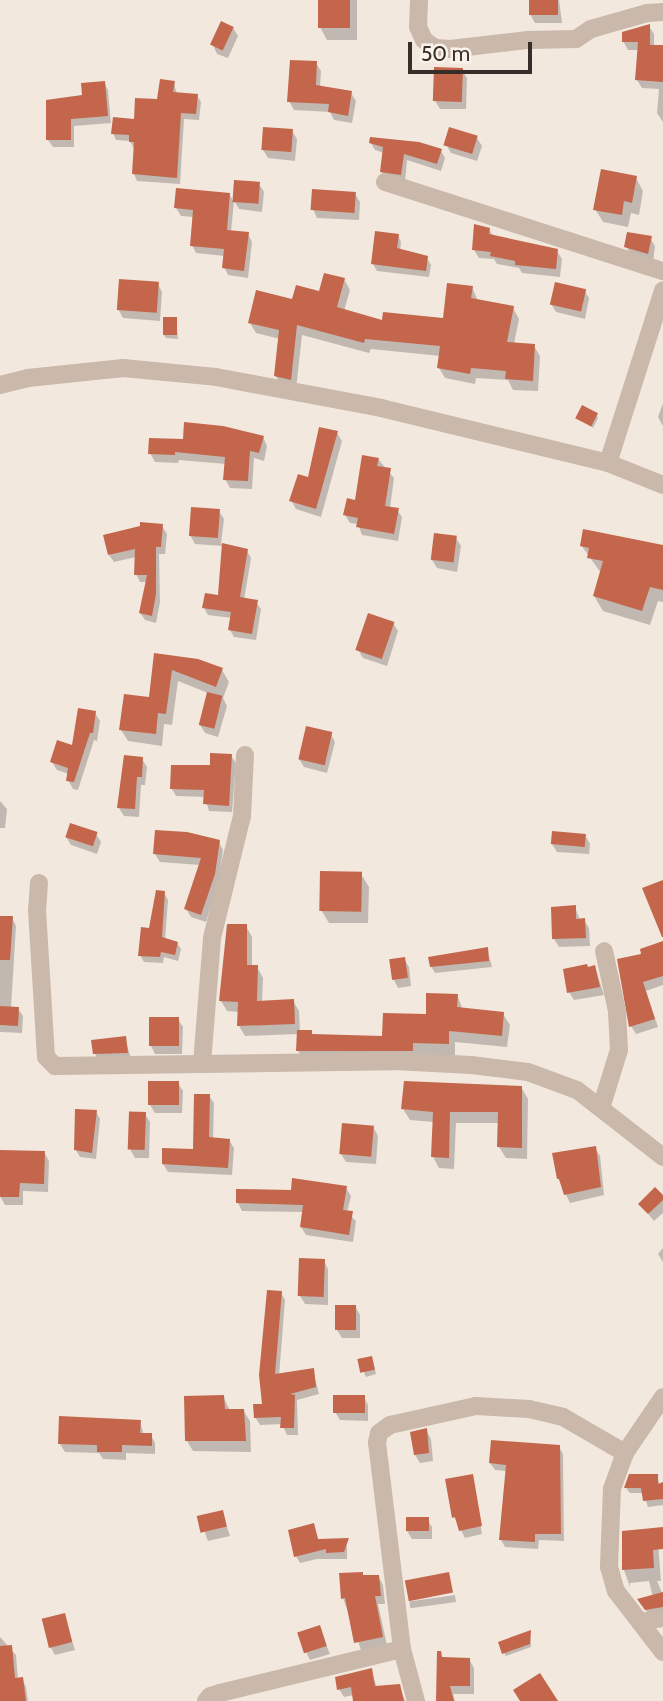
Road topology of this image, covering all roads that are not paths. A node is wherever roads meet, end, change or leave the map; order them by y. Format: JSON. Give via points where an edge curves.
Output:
{"nodes":[{"id":1,"x":419,"y":0,"type":"edge"},
{"id":2,"x":663,"y":12,"type":"edge"},
{"id":3,"x":385,"y":182,"type":"dead end"},
{"id":4,"x":663,"y":271,"type":"edge"},
{"id":5,"x":663,"y":291,"type":"edge"},
{"id":6,"x":0,"y":385,"type":"edge"},
{"id":7,"x":608,"y":463,"type":"junction"},
{"id":8,"x":663,"y":485,"type":"edge"},
{"id":9,"x":245,"y":755,"type":"dead end"},
{"id":10,"x":39,"y":883,"type":"dead end"},
{"id":11,"x":604,"y":951,"type":"dead end"},
{"id":12,"x":202,"y":1063,"type":"junction"},
{"id":13,"x":601,"y":1108,"type":"junction"},
{"id":14,"x":663,"y":1157,"type":"edge"},
{"id":15,"x":663,"y":1397,"type":"edge"},
{"id":16,"x":625,"y":1453,"type":"junction"},
{"id":17,"x":663,"y":1618,"type":"edge"},
{"id":18,"x":639,"y":1622,"type":"junction"},
{"id":19,"x":402,"y":1649,"type":"junction"},
{"id":20,"x":663,"y":1652,"type":"edge"},
{"id":21,"x":206,"y":1701,"type":"edge"},
{"id":22,"x":416,"y":1701,"type":"edge"}],
"edges":[{"from":1,"to":2,"type":"street","via":[[418,27],[424,40],[435,48],[450,49],[576,39],[592,29]]},
{"from":3,"to":4,"type":"street"},
{"from":5,"to":7,"type":"street"},
{"from":6,"to":7,"type":"street","via":[[123,368],[216,377],[381,408]]},
{"from":7,"to":8,"type":"street"},
{"from":9,"to":12,"type":"street","via":[[242,816],[212,938]]},
{"from":10,"to":12,"type":"street","via":[[49,1063]]},
{"from":11,"to":13,"type":"street","via":[[620,1050]]},
{"from":12,"to":13,"type":"street","via":[[395,1060],[471,1065],[528,1072],[577,1090]]},
{"from":13,"to":14,"type":"street"},
{"from":15,"to":16,"type":"street"},
{"from":16,"to":18,"type":"street","via":[[612,1488],[609,1567],[616,1591]]},
{"from":16,"to":19,"type":"street","via":[[563,1417],[529,1409],[476,1406],[390,1425],[379,1433],[376,1443]]},
{"from":17,"to":18,"type":"street"},
{"from":18,"to":20,"type":"street"},
{"from":19,"to":21,"type":"street","via":[[220,1693]]},
{"from":19,"to":22,"type":"street"}]}
